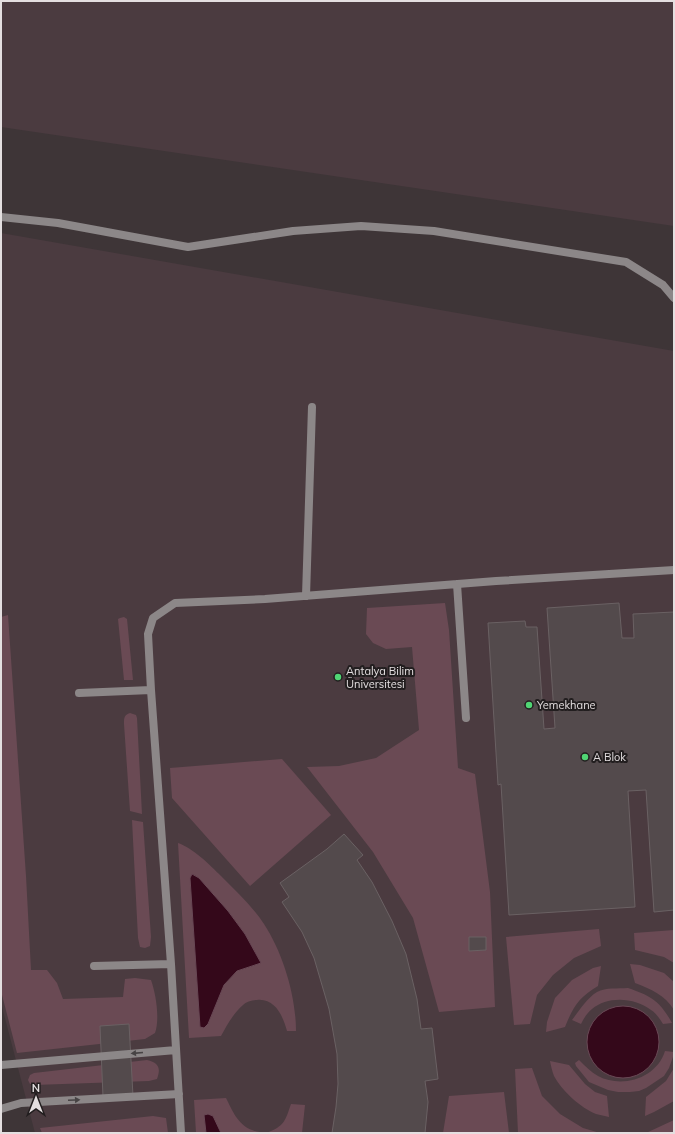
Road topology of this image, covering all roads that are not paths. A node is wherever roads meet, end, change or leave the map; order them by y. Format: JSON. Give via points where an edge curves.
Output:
{"nodes":[{"id":1,"x":1,"y":217,"type":"edge"},
{"id":2,"x":674,"y":298,"type":"edge"},
{"id":3,"x":312,"y":407,"type":"dead end"},
{"id":4,"x":674,"y":570,"type":"edge"},
{"id":5,"x":457,"y":584,"type":"junction"},
{"id":6,"x":306,"y":596,"type":"junction"},
{"id":7,"x":151,"y":690,"type":"junction"},
{"id":8,"x":79,"y":693,"type":"dead end"},
{"id":9,"x":466,"y":718,"type":"dead end"},
{"id":10,"x":171,"y":964,"type":"junction"},
{"id":11,"x":94,"y":966,"type":"dead end"},
{"id":12,"x":176,"y":1050,"type":"junction"},
{"id":13,"x":1,"y":1065,"type":"edge"},
{"id":14,"x":179,"y":1094,"type":"junction"},
{"id":15,"x":1,"y":1109,"type":"edge"},
{"id":16,"x":181,"y":1133,"type":"edge"}],
"edges":[{"from":1,"to":2,"type":"street","via":[[58,222],[188,247],[293,231],[361,226],[434,231],[626,262],[664,285]]},
{"from":3,"to":6,"type":"street"},
{"from":4,"to":5,"type":"street"},
{"from":5,"to":6,"type":"street"},
{"from":5,"to":9,"type":"street"},
{"from":6,"to":7,"type":"street","via":[[175,603],[153,618],[148,634]]},
{"from":7,"to":8,"type":"street"},
{"from":7,"to":10,"type":"street"},
{"from":10,"to":11,"type":"street"},
{"from":10,"to":12,"type":"street"},
{"from":12,"to":13,"type":"street","one_way":true},
{"from":12,"to":14,"type":"street"},
{"from":15,"to":14,"type":"street","one_way":true,"via":[[21,1103]]},
{"from":14,"to":16,"type":"street"}]}
